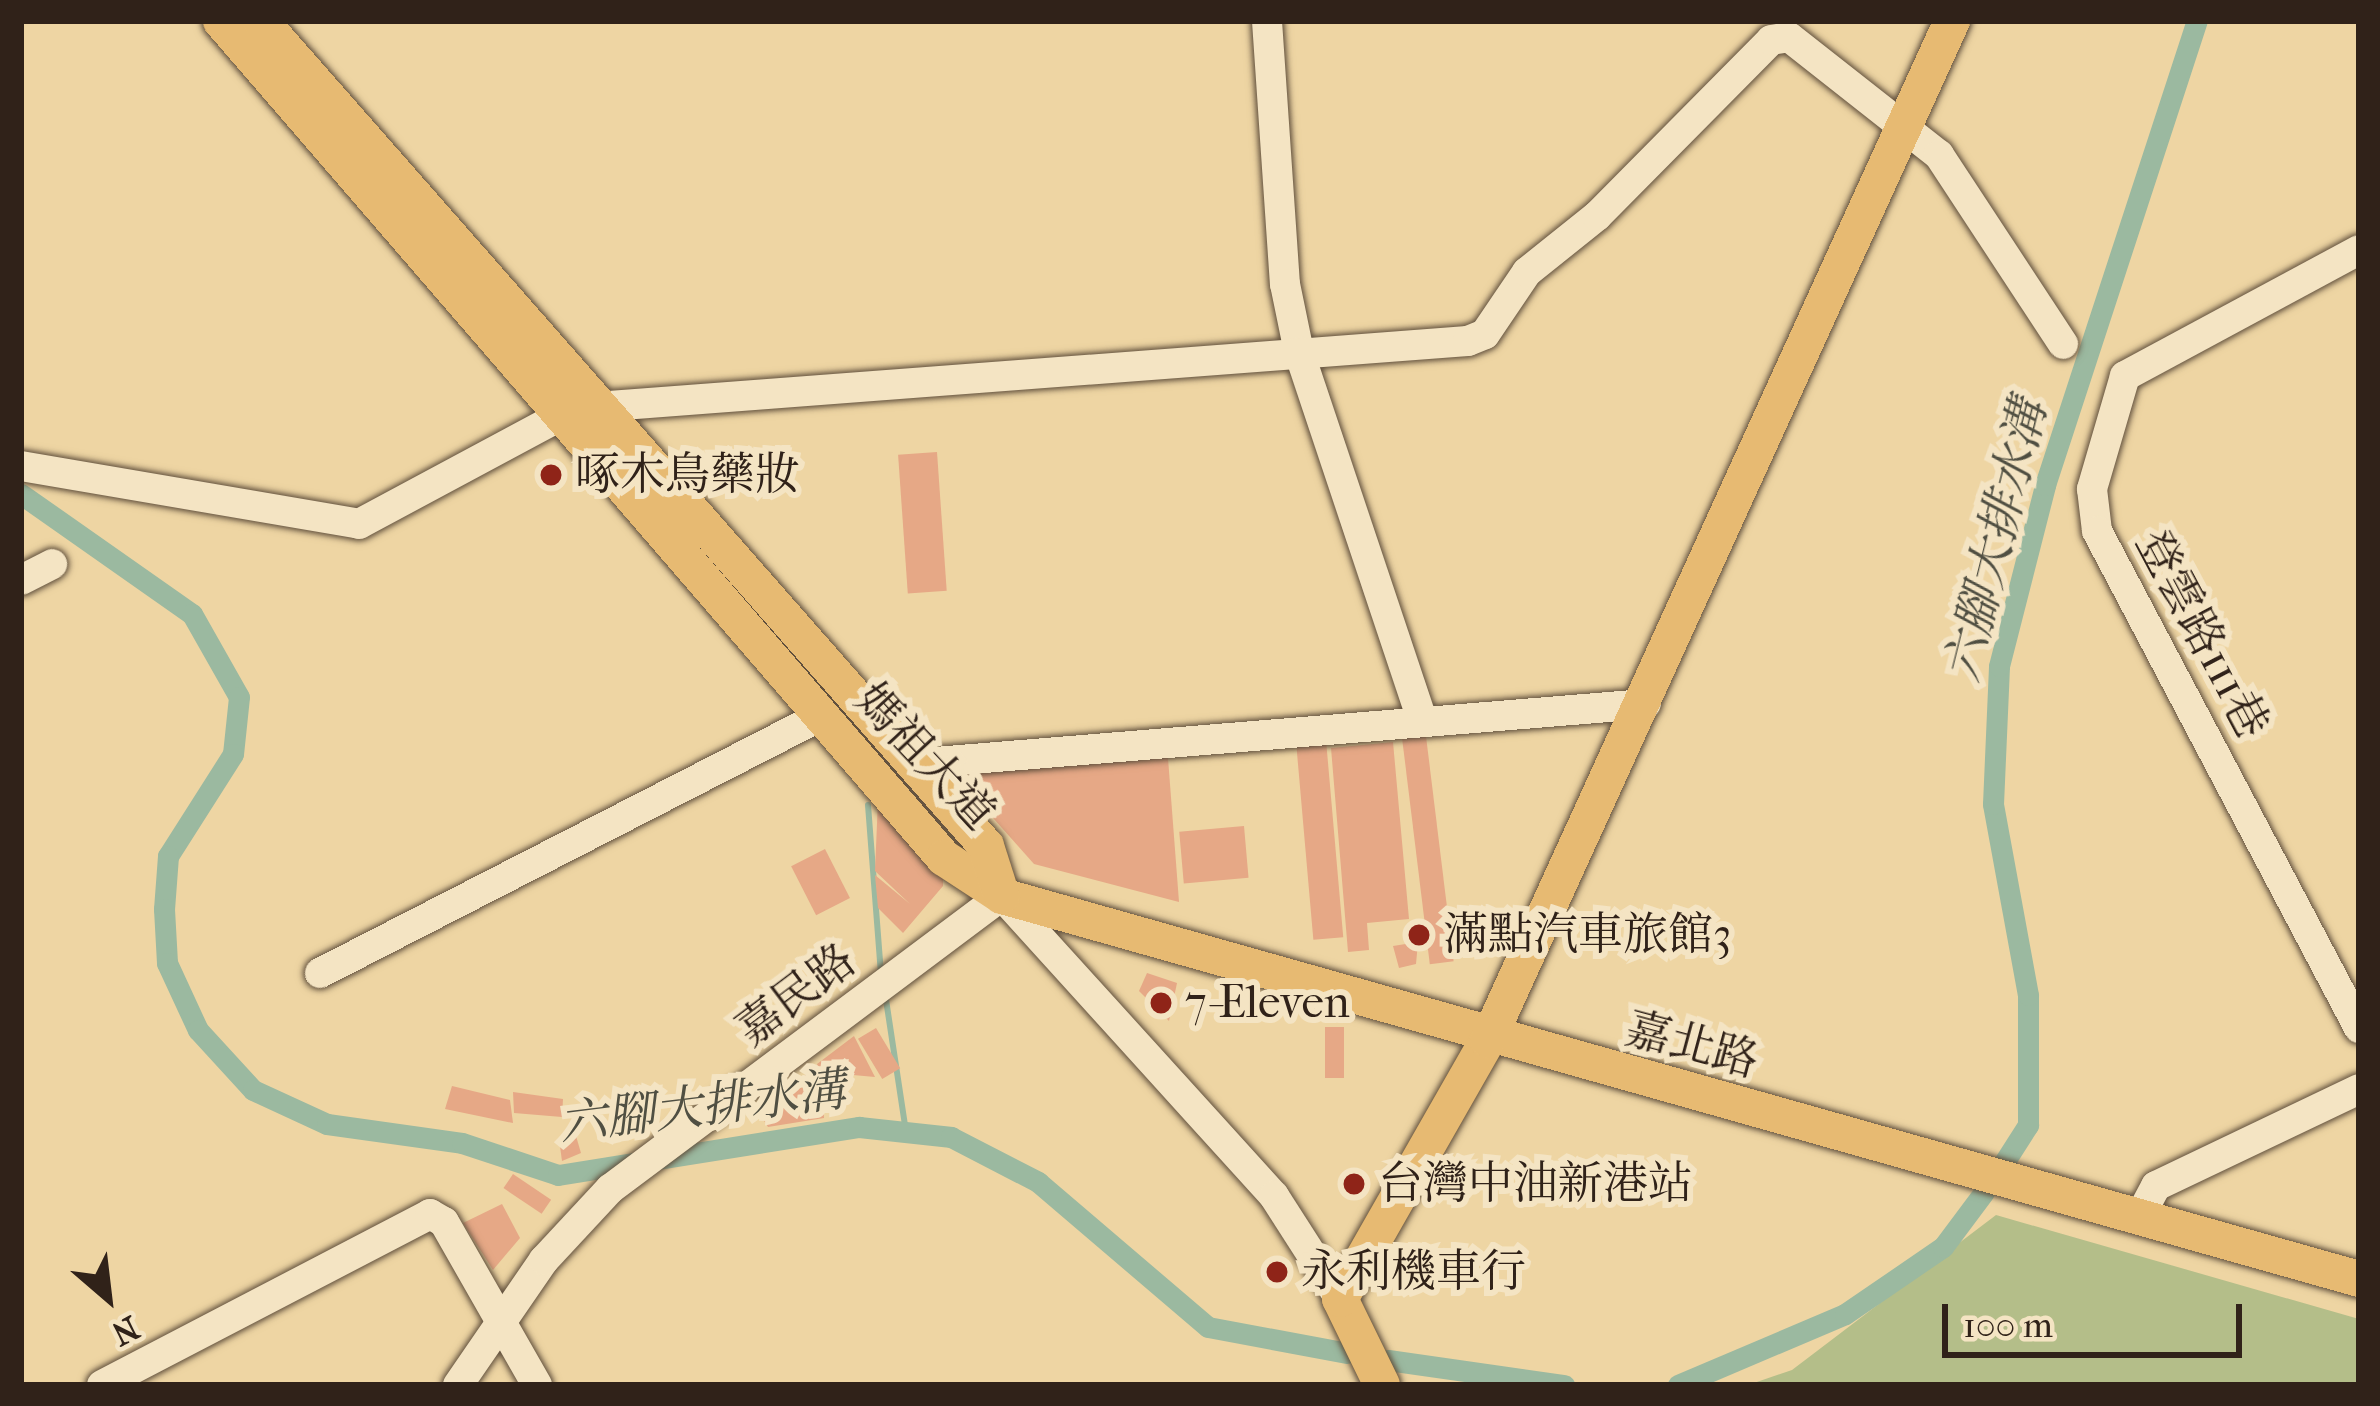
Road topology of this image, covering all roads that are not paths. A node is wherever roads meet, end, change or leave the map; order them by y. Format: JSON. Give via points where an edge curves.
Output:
{"nodes":[{"id":1,"x":220,"y":21,"type":"edge"},
{"id":2,"x":261,"y":21,"type":"edge"},
{"id":3,"x":1267,"y":21,"type":"edge"},
{"id":4,"x":1952,"y":21,"type":"edge"},
{"id":5,"x":1901,"y":128,"type":"junction"},
{"id":6,"x":2359,"y":250,"type":"edge"},
{"id":7,"x":2063,"y":344,"type":"dead end"},
{"id":8,"x":1299,"y":352,"type":"junction"},
{"id":9,"x":579,"y":411,"type":"junction"},
{"id":10,"x":21,"y":466,"type":"edge"},
{"id":11,"x":52,"y":564,"type":"dead end"},
{"id":12,"x":21,"y":580,"type":"edge"},
{"id":13,"x":1646,"y":704,"type":"junction"},
{"id":14,"x":820,"y":716,"type":"junction"},
{"id":15,"x":1421,"y":716,"type":"junction"},
{"id":16,"x":911,"y":764,"type":"junction"},
{"id":17,"x":1002,"y":896,"type":"junction"},
{"id":18,"x":320,"y":973,"type":"dead end"},
{"id":19,"x":2359,"y":1028,"type":"edge"},
{"id":20,"x":1488,"y":1040,"type":"junction"},
{"id":21,"x":2359,"y":1089,"type":"edge"},
{"id":22,"x":2140,"y":1216,"type":"junction"},
{"id":23,"x":2359,"y":1279,"type":"edge"},
{"id":24,"x":1340,"y":1299,"type":"junction"},
{"id":25,"x":500,"y":1317,"type":"junction"},
{"id":26,"x":103,"y":1385,"type":"edge"},
{"id":27,"x":458,"y":1385,"type":"edge"},
{"id":28,"x":537,"y":1385,"type":"edge"},
{"id":29,"x":1382,"y":1385,"type":"edge"}],
"edges":[{"from":1,"to":9,"type":"main road","name":"媽祖大道"},
{"from":2,"to":9,"type":"main road","name":"媽祖大道"},
{"from":3,"to":8,"type":"street","via":[[1285,284]]},
{"from":4,"to":5,"type":"main road"},
{"from":5,"to":7,"type":"street","via":[[1940,155]]},
{"from":5,"to":8,"type":"street","via":[[1789,37],[1771,40],[1528,272],[1484,334]]},
{"from":5,"to":13,"type":"main road"},
{"from":6,"to":19,"type":"street","name":"登雲路111巷","via":[[2125,376],[2092,489],[2097,531]]},
{"from":8,"to":9,"type":"street"},
{"from":8,"to":15,"type":"street"},
{"from":9,"to":10,"type":"street","via":[[359,524]]},
{"from":9,"to":14,"type":"main road","name":"媽祖大道"},
{"from":9,"to":16,"type":"main road","name":"媽祖大道"},
{"from":11,"to":12,"type":"street"},
{"from":13,"to":15,"type":"street"},
{"from":13,"to":20,"type":"main road"},
{"from":14,"to":17,"type":"main road","name":"媽祖大道","via":[[944,858]]},
{"from":14,"to":18,"type":"street"},
{"from":15,"to":16,"type":"street"},
{"from":16,"to":17,"type":"main road","name":"媽祖大道","via":[[986,846]]},
{"from":17,"to":20,"type":"main road","name":"嘉北路"},
{"from":17,"to":24,"type":"street","via":[[1274,1196]]},
{"from":17,"to":25,"type":"street","name":"嘉民路","via":[[610,1190]]},
{"from":20,"to":22,"type":"main road","name":"嘉北路"},
{"from":20,"to":24,"type":"main road"},
{"from":21,"to":22,"type":"street","via":[[2156,1186]]},
{"from":22,"to":23,"type":"main road","name":"嘉北路"},
{"from":24,"to":29,"type":"main road"},
{"from":25,"to":26,"type":"street","via":[[478,1293],[445,1222],[430,1214]]},
{"from":25,"to":27,"type":"street","name":"嘉民路"},
{"from":25,"to":28,"type":"street"}]}
